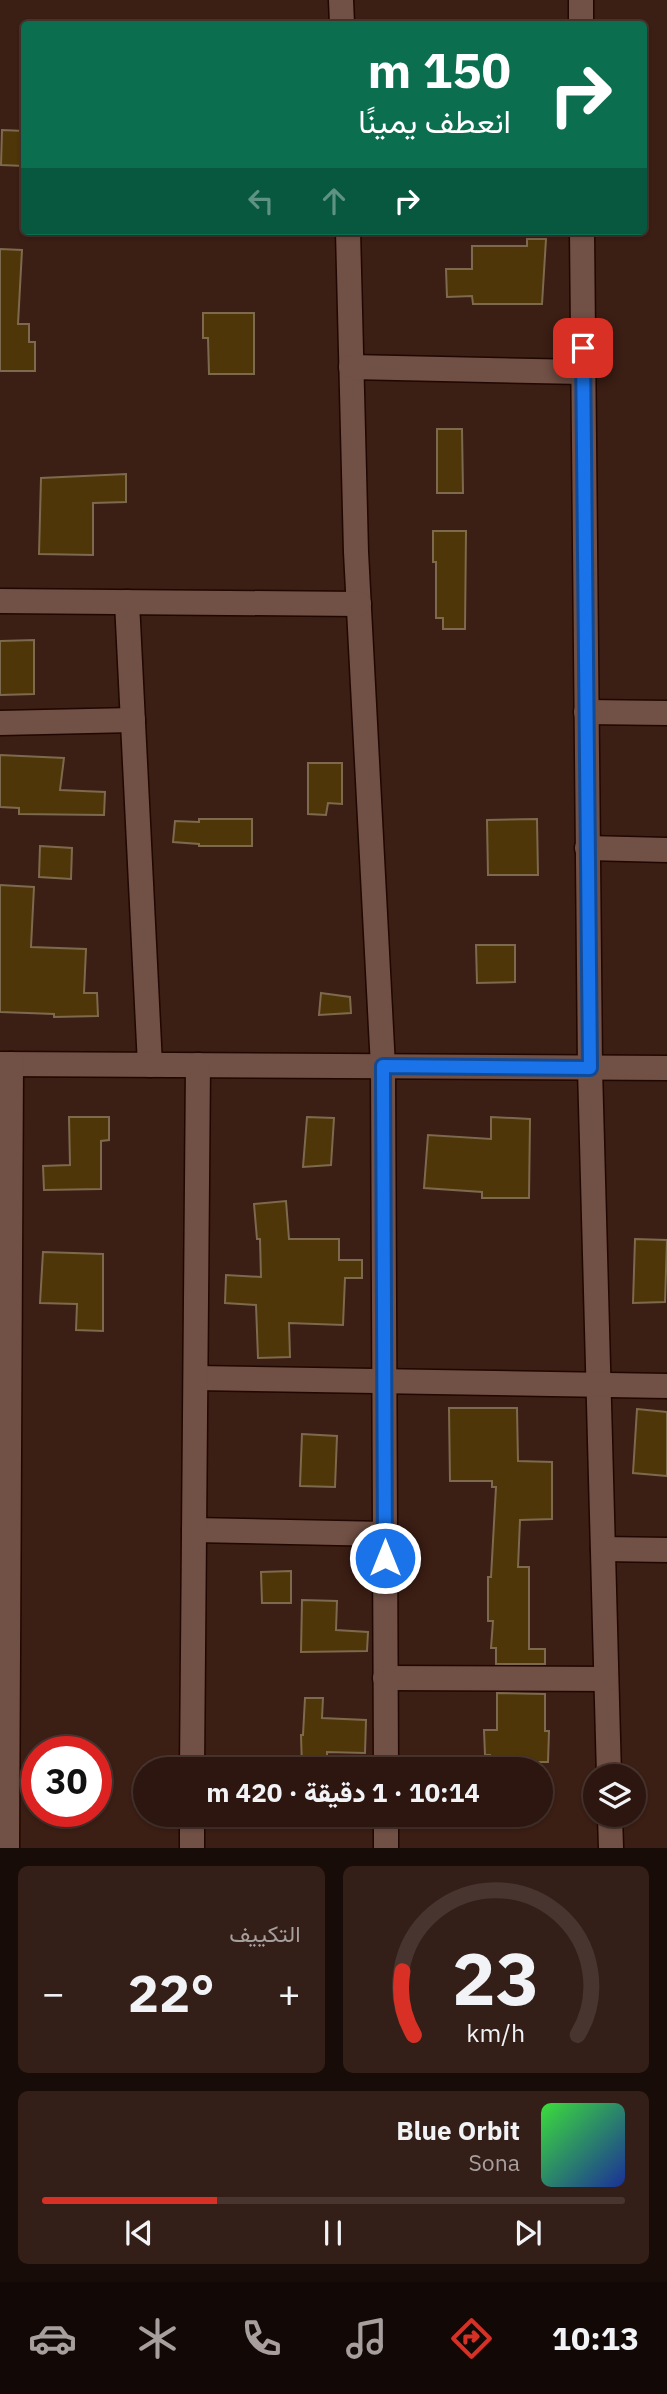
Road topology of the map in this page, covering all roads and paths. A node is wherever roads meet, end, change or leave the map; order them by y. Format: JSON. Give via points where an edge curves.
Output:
{"nodes":[{"id":1,"x":341,"y":0,"type":"edge"},
{"id":2,"x":581,"y":0,"type":"edge"},
{"id":3,"x":342,"y":21,"type":"edge"},
{"id":4,"x":581,"y":21,"type":"edge"},
{"id":5,"x":348,"y":235,"type":"edge"},
{"id":6,"x":582,"y":235,"type":"edge"},
{"id":7,"x":351,"y":367,"type":"junction"},
{"id":8,"x":583,"y":372,"type":"junction"},
{"id":9,"x":0,"y":601,"type":"edge"},
{"id":10,"x":127,"y":602,"type":"junction"},
{"id":11,"x":359,"y":604,"type":"junction"},
{"id":12,"x":586,"y":712,"type":"junction"},
{"id":13,"x":667,"y":713,"type":"edge"},
{"id":14,"x":133,"y":719,"type":"junction"},
{"id":15,"x":0,"y":723,"type":"edge"},
{"id":16,"x":587,"y":848,"type":"junction"},
{"id":17,"x":667,"y":850,"type":"edge"},
{"id":18,"x":6,"y":1064,"type":"edge"},
{"id":19,"x":150,"y":1065,"type":"junction"},
{"id":20,"x":198,"y":1065,"type":"junction"},
{"id":21,"x":383,"y":1066,"type":"junction"},
{"id":22,"x":590,"y":1068,"type":"junction"},
{"id":23,"x":667,"y":1068,"type":"edge"},
{"id":24,"x":196,"y":1378,"type":"junction"},
{"id":25,"x":384,"y":1381,"type":"junction"},
{"id":26,"x":598,"y":1384,"type":"junction"},
{"id":27,"x":667,"y":1386,"type":"edge"},
{"id":28,"x":5,"y":1391,"type":"edge"},
{"id":29,"x":194,"y":1530,"type":"junction"},
{"id":30,"x":385,"y":1534,"type":"junction"},
{"id":31,"x":603,"y":1549,"type":"junction"},
{"id":32,"x":667,"y":1550,"type":"edge"},
{"id":33,"x":4,"y":1620,"type":"edge"},
{"id":34,"x":385,"y":1678,"type":"junction"},
{"id":35,"x":606,"y":1679,"type":"junction"},
{"id":36,"x":192,"y":1757,"type":"edge"},
{"id":37,"x":386,"y":1757,"type":"edge"},
{"id":38,"x":609,"y":1764,"type":"edge"},
{"id":39,"x":192,"y":1827,"type":"edge"},
{"id":40,"x":386,"y":1827,"type":"edge"},
{"id":41,"x":610,"y":1827,"type":"edge"},
{"id":42,"x":7,"y":1848,"type":"edge"},
{"id":43,"x":192,"y":1848,"type":"edge"},
{"id":44,"x":386,"y":1848,"type":"edge"},
{"id":45,"x":611,"y":1848,"type":"edge"}],
"edges":[{"from":1,"to":3,"type":"street"},
{"from":2,"to":4,"type":"street"},
{"from":5,"to":7,"type":"street"},
{"from":6,"to":8,"type":"street"},
{"from":7,"to":8,"type":"street"},
{"from":7,"to":11,"type":"street"},
{"from":8,"to":12,"type":"street"},
{"from":9,"to":10,"type":"street"},
{"from":10,"to":11,"type":"street"},
{"from":10,"to":14,"type":"street"},
{"from":11,"to":21,"type":"street"},
{"from":12,"to":13,"type":"street"},
{"from":12,"to":16,"type":"street"},
{"from":14,"to":15,"type":"street"},
{"from":14,"to":19,"type":"street"},
{"from":16,"to":17,"type":"street"},
{"from":16,"to":22,"type":"street"},
{"from":18,"to":19,"type":"street"},
{"from":18,"to":28,"type":"street"},
{"from":19,"to":20,"type":"street"},
{"from":20,"to":21,"type":"street"},
{"from":20,"to":24,"type":"street"},
{"from":21,"to":22,"type":"street"},
{"from":21,"to":25,"type":"street"},
{"from":22,"to":23,"type":"street"},
{"from":22,"to":26,"type":"street"},
{"from":24,"to":25,"type":"street"},
{"from":24,"to":29,"type":"street"},
{"from":25,"to":26,"type":"street"},
{"from":25,"to":30,"type":"street"},
{"from":26,"to":27,"type":"street"},
{"from":26,"to":31,"type":"street"},
{"from":28,"to":33,"type":"street"},
{"from":29,"to":30,"type":"street"},
{"from":29,"to":36,"type":"street"},
{"from":30,"to":34,"type":"street"},
{"from":31,"to":32,"type":"street"},
{"from":31,"to":35,"type":"street"},
{"from":33,"to":42,"type":"street"},
{"from":34,"to":35,"type":"street"},
{"from":34,"to":37,"type":"street"},
{"from":35,"to":38,"type":"street"},
{"from":39,"to":43,"type":"street"},
{"from":40,"to":44,"type":"street"},
{"from":41,"to":45,"type":"street"}]}
